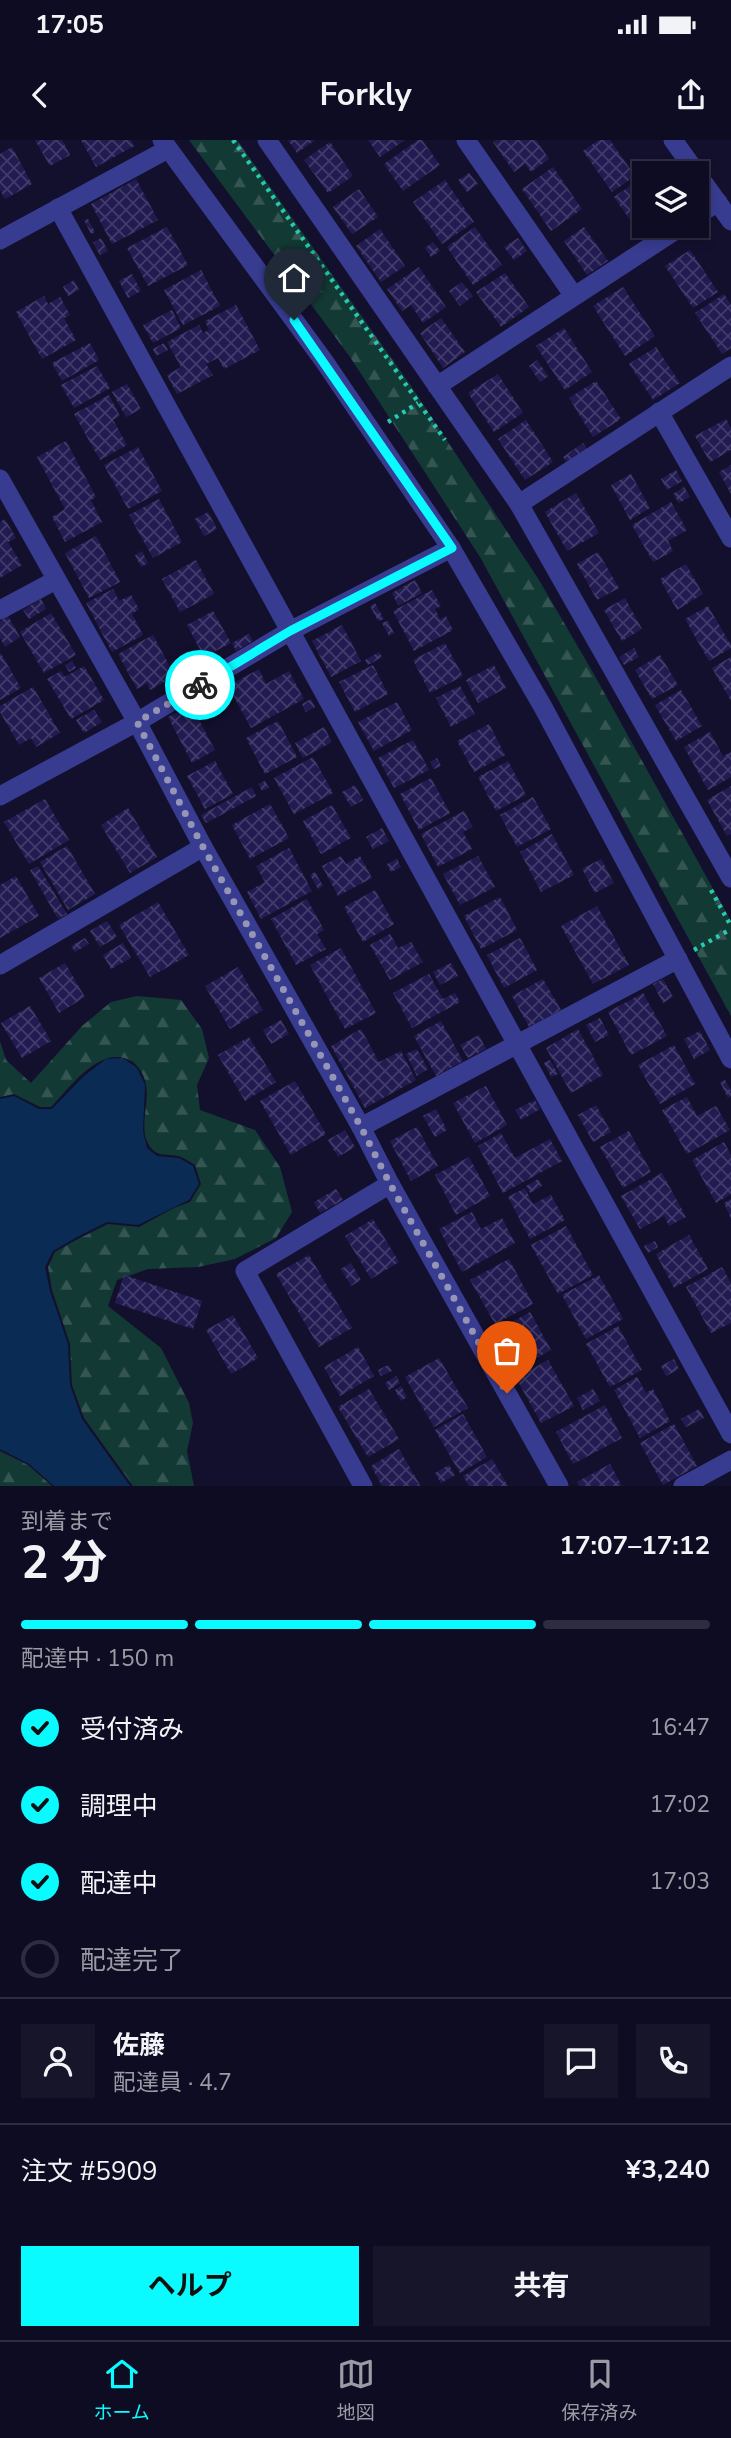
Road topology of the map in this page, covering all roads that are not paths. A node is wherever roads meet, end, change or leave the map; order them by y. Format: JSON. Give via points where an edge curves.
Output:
{"nodes":[{"id":1,"x":267,"y":140,"type":"edge"},
{"id":2,"x":466,"y":140,"type":"edge"},
{"id":3,"x":673,"y":140,"type":"edge"},
{"id":4,"x":165,"y":144,"type":"edge"},
{"id":5,"x":718,"y":202,"type":"junction"},
{"id":6,"x":58,"y":208,"type":"junction"},
{"id":7,"x":709,"y":208,"type":"edge"},
{"id":8,"x":731,"y":221,"type":"edge"},
{"id":9,"x":664,"y":238,"type":"edge"},
{"id":10,"x":0,"y":240,"type":"edge"},
{"id":11,"x":575,"y":296,"type":"junction"},
{"id":12,"x":731,"y":366,"type":"edge"},
{"id":13,"x":438,"y":386,"type":"junction"},
{"id":14,"x":659,"y":412,"type":"junction"},
{"id":15,"x":0,"y":479,"type":"edge"},
{"id":16,"x":519,"y":504,"type":"junction"},
{"id":17,"x":731,"y":538,"type":"edge"},
{"id":18,"x":452,"y":548,"type":"junction"},
{"id":19,"x":56,"y":580,"type":"junction"},
{"id":20,"x":0,"y":610,"type":"edge"},
{"id":21,"x":290,"y":631,"type":"junction"},
{"id":22,"x":137,"y":722,"type":"junction"},
{"id":23,"x":0,"y":796,"type":"edge"},
{"id":24,"x":203,"y":847,"type":"junction"},
{"id":25,"x":728,"y":864,"type":"edge"},
{"id":26,"x":678,"y":959,"type":"junction"},
{"id":27,"x":0,"y":965,"type":"edge"},
{"id":28,"x":517,"y":1045,"type":"junction"},
{"id":29,"x":731,"y":1059,"type":"edge"},
{"id":30,"x":361,"y":1127,"type":"junction"},
{"id":31,"x":390,"y":1184,"type":"junction"},
{"id":32,"x":731,"y":1434,"type":"edge"},
{"id":33,"x":731,"y":1460,"type":"edge"},
{"id":34,"x":363,"y":1486,"type":"edge"},
{"id":35,"x":559,"y":1486,"type":"edge"},
{"id":36,"x":683,"y":1486,"type":"edge"}],
"edges":[{"from":1,"to":13,"type":"street"},
{"from":2,"to":11,"type":"street"},
{"from":3,"to":5,"type":"street"},
{"from":4,"to":6,"type":"street"},
{"from":4,"to":18,"type":"street","via":[[324,360]]},
{"from":5,"to":7,"type":"street"},
{"from":5,"to":8,"type":"street"},
{"from":6,"to":10,"type":"street"},
{"from":6,"to":21,"type":"street"},
{"from":9,"to":11,"type":"street"},
{"from":11,"to":13,"type":"street"},
{"from":12,"to":14,"type":"street"},
{"from":13,"to":16,"type":"street"},
{"from":14,"to":16,"type":"street"},
{"from":14,"to":17,"type":"street"},
{"from":15,"to":19,"type":"street"},
{"from":16,"to":25,"type":"street"},
{"from":18,"to":21,"type":"street"},
{"from":18,"to":26,"type":"street"},
{"from":19,"to":20,"type":"street"},
{"from":19,"to":22,"type":"street"},
{"from":21,"to":22,"type":"street"},
{"from":21,"to":28,"type":"street"},
{"from":22,"to":23,"type":"street"},
{"from":22,"to":24,"type":"street"},
{"from":24,"to":27,"type":"street"},
{"from":24,"to":30,"type":"street"},
{"from":26,"to":28,"type":"street"},
{"from":26,"to":29,"type":"street"},
{"from":28,"to":30,"type":"street"},
{"from":28,"to":32,"type":"street"},
{"from":30,"to":31,"type":"street"},
{"from":31,"to":34,"type":"street","via":[[245,1271]]},
{"from":31,"to":35,"type":"street"},
{"from":33,"to":36,"type":"street"}]}
